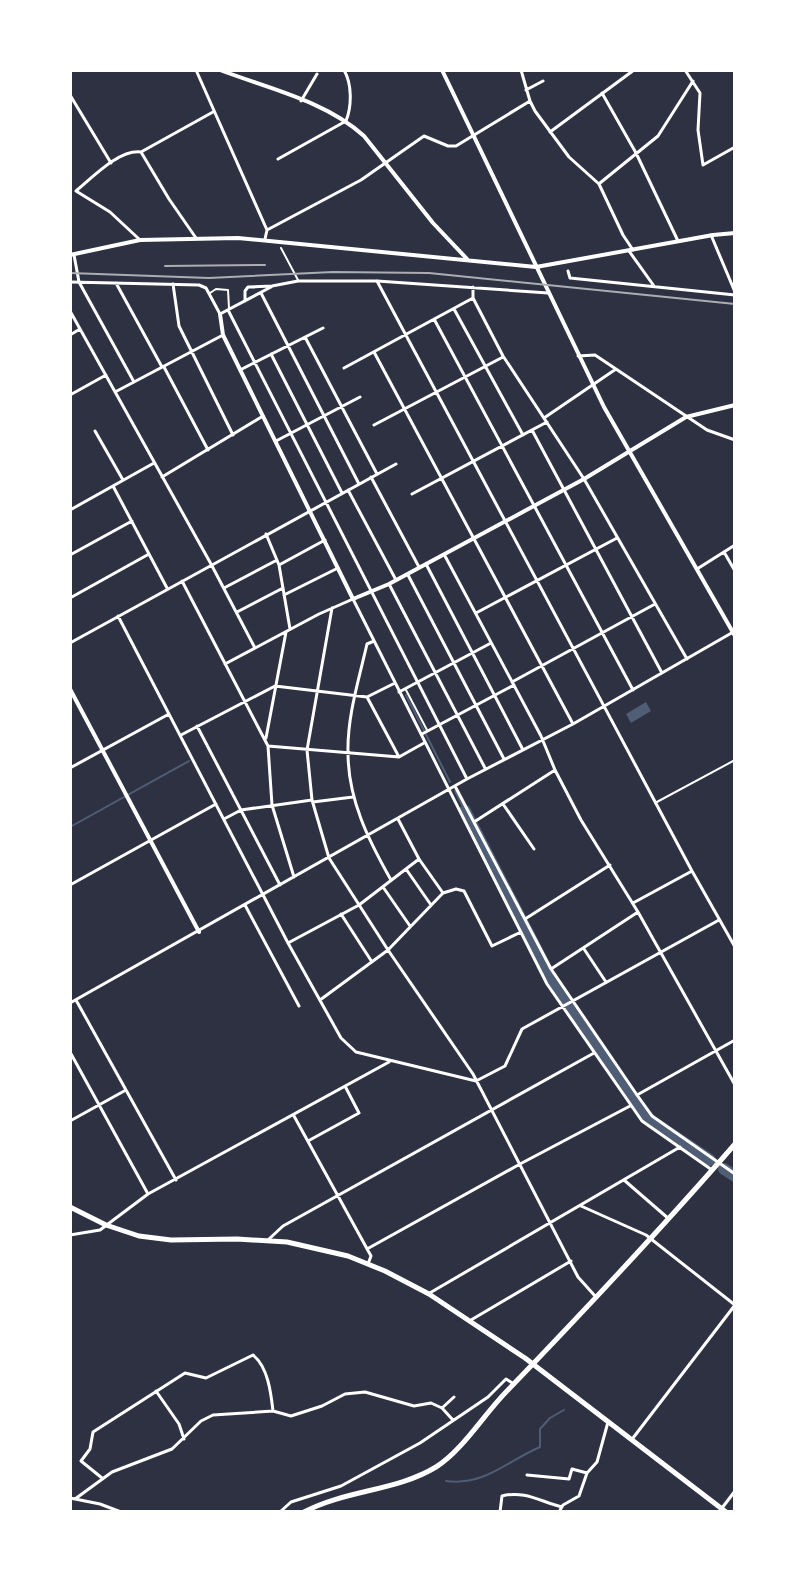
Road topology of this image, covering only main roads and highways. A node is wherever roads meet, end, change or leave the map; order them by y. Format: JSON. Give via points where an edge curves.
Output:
{"nodes":[{"id":1,"x":735,"y":1144,"type":"edge"},
{"id":2,"x":70,"y":1207,"type":"edge"},
{"id":3,"x":534,"y":1364,"type":"junction"},
{"id":4,"x":317,"y":1509,"type":"edge"},
{"id":5,"x":724,"y":1510,"type":"edge"},
{"id":6,"x":304,"y":1512,"type":"edge"}],
"edges":[{"from":1,"to":3,"type":"main road"},
{"from":2,"to":3,"type":"main road","via":[[139,1236],[269,1239],[331,1251],[428,1294]]},
{"from":3,"to":4,"type":"main road","via":[[435,1467]]},
{"from":3,"to":5,"type":"main road"},
{"from":4,"to":6,"type":"main road"}]}
